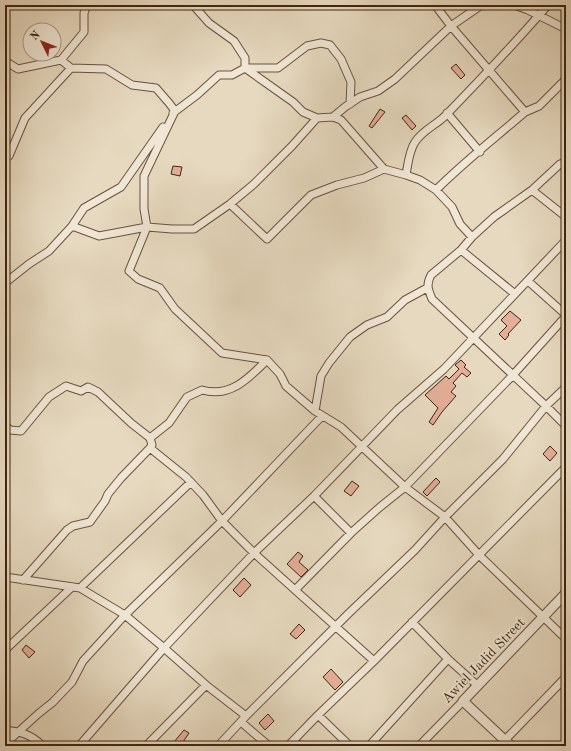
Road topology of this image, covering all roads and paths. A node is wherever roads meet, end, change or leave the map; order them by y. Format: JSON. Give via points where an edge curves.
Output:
{"nodes":[{"id":1,"x":87,"y":5,"type":"edge"},
{"id":2,"x":193,"y":5,"type":"edge"},
{"id":3,"x":435,"y":5,"type":"edge"},
{"id":4,"x":484,"y":5,"type":"edge"},
{"id":5,"x":514,"y":5,"type":"edge"},
{"id":6,"x":548,"y":5,"type":"edge"},
{"id":7,"x":539,"y":15,"type":"junction"},
{"id":8,"x":451,"y":26,"type":"junction"},
{"id":9,"x":566,"y":29,"type":"edge"},
{"id":10,"x":62,"y":59,"type":"edge"},
{"id":11,"x":5,"y":61,"type":"edge"},
{"id":12,"x":62,"y":61,"type":"edge"},
{"id":13,"x":51,"y":62,"type":"edge"},
{"id":14,"x":71,"y":68,"type":"junction"},
{"id":15,"x":245,"y":68,"type":"junction"},
{"id":16,"x":489,"y":71,"type":"junction"},
{"id":17,"x":566,"y":79,"type":"edge"},
{"id":18,"x":350,"y":104,"type":"junction"},
{"id":19,"x":175,"y":111,"type":"junction"},
{"id":20,"x":525,"y":112,"type":"junction"},
{"id":21,"x":448,"y":113,"type":"junction"},
{"id":22,"x":333,"y":117,"type":"junction"},
{"id":23,"x":317,"y":118,"type":"junction"},
{"id":24,"x":480,"y":152,"type":"junction"},
{"id":25,"x":5,"y":158,"type":"edge"},
{"id":26,"x":566,"y":162,"type":"edge"},
{"id":27,"x":384,"y":169,"type":"junction"},
{"id":28,"x":406,"y":174,"type":"junction"},
{"id":29,"x":436,"y":190,"type":"junction"},
{"id":30,"x":532,"y":190,"type":"junction"},
{"id":31,"x":230,"y":204,"type":"junction"},
{"id":32,"x":566,"y":217,"type":"edge"},
{"id":33,"x":72,"y":226,"type":"junction"},
{"id":34,"x":147,"y":227,"type":"junction"},
{"id":35,"x":472,"y":237,"type":"junction"},
{"id":36,"x":566,"y":240,"type":"edge"},
{"id":37,"x":461,"y":250,"type":"junction"},
{"id":38,"x":528,"y":281,"type":"junction"},
{"id":39,"x":5,"y":283,"type":"edge"},
{"id":40,"x":427,"y":288,"type":"junction"},
{"id":41,"x":515,"y":294,"type":"junction"},
{"id":42,"x":566,"y":316,"type":"edge"},
{"id":43,"x":473,"y":338,"type":"junction"},
{"id":44,"x":267,"y":360,"type":"junction"},
{"id":45,"x":513,"y":375,"type":"junction"},
{"id":46,"x":566,"y":386,"type":"edge"},
{"id":47,"x":546,"y":406,"type":"junction"},
{"id":48,"x":315,"y":411,"type":"junction"},
{"id":49,"x":322,"y":416,"type":"junction"},
{"id":50,"x":5,"y":425,"type":"edge"},
{"id":51,"x":566,"y":426,"type":"edge"},
{"id":52,"x":150,"y":438,"type":"junction"},
{"id":53,"x":362,"y":447,"type":"junction"},
{"id":54,"x":150,"y":448,"type":"junction"},
{"id":55,"x":566,"y":466,"type":"edge"},
{"id":56,"x":191,"y":482,"type":"junction"},
{"id":57,"x":405,"y":488,"type":"junction"},
{"id":58,"x":314,"y":496,"type":"junction"},
{"id":59,"x":445,"y":517,"type":"junction"},
{"id":60,"x":222,"y":521,"type":"junction"},
{"id":61,"x":351,"y":533,"type":"junction"},
{"id":62,"x":254,"y":553,"type":"junction"},
{"id":63,"x":479,"y":555,"type":"junction"},
{"id":64,"x":5,"y":577,"type":"edge"},
{"id":65,"x":23,"y":580,"type":"junction"},
{"id":66,"x":72,"y":586,"type":"junction"},
{"id":67,"x":80,"y":588,"type":"junction"},
{"id":68,"x":295,"y":590,"type":"junction"},
{"id":69,"x":566,"y":593,"type":"edge"},
{"id":70,"x":125,"y":615,"type":"junction"},
{"id":71,"x":544,"y":617,"type":"junction"},
{"id":72,"x":412,"y":622,"type":"junction"},
{"id":73,"x":335,"y":627,"type":"junction"},
{"id":74,"x":566,"y":639,"type":"edge"},
{"id":75,"x":164,"y":648,"type":"junction"},
{"id":76,"x":5,"y":650,"type":"edge"},
{"id":77,"x":448,"y":659,"type":"junction"},
{"id":78,"x":374,"y":661,"type":"junction"},
{"id":79,"x":566,"y":677,"type":"edge"},
{"id":80,"x":206,"y":685,"type":"junction"},
{"id":81,"x":477,"y":685,"type":"junction"},
{"id":82,"x":463,"y":701,"type":"junction"},
{"id":83,"x":318,"y":715,"type":"junction"},
{"id":84,"x":246,"y":716,"type":"junction"},
{"id":85,"x":241,"y":722,"type":"junction"},
{"id":86,"x":5,"y":730,"type":"edge"},
{"id":87,"x":18,"y":732,"type":"junction"},
{"id":88,"x":508,"y":743,"type":"edge"},
{"id":89,"x":5,"y":744,"type":"edge"},
{"id":90,"x":289,"y":745,"type":"edge"},
{"id":91,"x":43,"y":746,"type":"edge"},
{"id":92,"x":79,"y":746,"type":"edge"},
{"id":93,"x":146,"y":746,"type":"edge"},
{"id":94,"x":218,"y":746,"type":"edge"},
{"id":95,"x":270,"y":746,"type":"edge"},
{"id":96,"x":309,"y":746,"type":"edge"},
{"id":97,"x":350,"y":746,"type":"edge"},
{"id":98,"x":368,"y":746,"type":"edge"},
{"id":99,"x":419,"y":746,"type":"edge"}],
"edges":[{"from":1,"to":10,"type":"street","via":[[84,13],[84,32]]},
{"from":2,"to":15,"type":"street","via":[[209,23],[234,42],[245,58]]},
{"from":3,"to":8,"type":"street"},
{"from":4,"to":8,"type":"street"},
{"from":5,"to":7,"type":"street"},
{"from":6,"to":7,"type":"street"},
{"from":7,"to":9,"type":"street"},
{"from":7,"to":16,"type":"street"},
{"from":8,"to":16,"type":"street"},
{"from":8,"to":18,"type":"street","via":[[395,79]]},
{"from":11,"to":13,"type":"street","via":[[18,69]]},
{"from":12,"to":14,"type":"street"},
{"from":14,"to":19,"type":"street","via":[[106,68],[132,85],[156,88]]},
{"from":14,"to":25,"type":"street","via":[[25,118],[9,156]]},
{"from":15,"to":18,"type":"street","via":[[278,68],[307,46],[321,43],[330,45],[341,59],[351,82]]},
{"from":15,"to":19,"type":"street","via":[[232,75],[219,75]]},
{"from":15,"to":23,"type":"street","via":[[303,112]]},
{"from":16,"to":20,"type":"street"},
{"from":16,"to":21,"type":"street"},
{"from":17,"to":20,"type":"street","via":[[539,106]]},
{"from":18,"to":22,"type":"street"},
{"from":19,"to":33,"type":"street","via":[[121,187],[84,208]]},
{"from":19,"to":34,"type":"street","via":[[144,176]]},
{"from":20,"to":24,"type":"street"},
{"from":21,"to":24,"type":"street"},
{"from":21,"to":28,"type":"street","via":[[424,131],[415,142]]},
{"from":22,"to":23,"type":"street"},
{"from":22,"to":27,"type":"street","via":[[344,123]]},
{"from":23,"to":31,"type":"street","via":[[254,184]]},
{"from":24,"to":29,"type":"street"},
{"from":26,"to":30,"type":"street","via":[[560,164]]},
{"from":27,"to":28,"type":"street"},
{"from":27,"to":31,"type":"street","via":[[311,195],[267,239]]},
{"from":28,"to":29,"type":"street"},
{"from":29,"to":35,"type":"street","via":[[452,207],[460,224]]},
{"from":30,"to":32,"type":"street"},
{"from":30,"to":35,"type":"street","via":[[494,216]]},
{"from":31,"to":34,"type":"street","via":[[194,228]]},
{"from":33,"to":34,"type":"street","via":[[99,236]]},
{"from":33,"to":39,"type":"street","via":[[49,252],[28,264]]},
{"from":34,"to":44,"type":"street","via":[[129,271],[138,279],[160,288],[175,309],[222,353]]},
{"from":35,"to":37,"type":"street"},
{"from":36,"to":38,"type":"street"},
{"from":37,"to":40,"type":"street","via":[[431,275]]},
{"from":37,"to":41,"type":"street"},
{"from":38,"to":41,"type":"street"},
{"from":38,"to":42,"type":"street"},
{"from":40,"to":43,"type":"street","via":[[432,299]]},
{"from":40,"to":48,"type":"street","via":[[405,300],[387,317],[367,325],[350,337],[321,376]]},
{"from":41,"to":43,"type":"street"},
{"from":42,"to":45,"type":"street"},
{"from":43,"to":45,"type":"street"},
{"from":43,"to":53,"type":"street"},
{"from":44,"to":48,"type":"street","via":[[280,374],[286,386]]},
{"from":44,"to":52,"type":"street","via":[[247,380],[226,391],[212,393],[202,390],[187,397],[169,423]]},
{"from":45,"to":47,"type":"street"},
{"from":45,"to":57,"type":"street"},
{"from":46,"to":47,"type":"street"},
{"from":47,"to":51,"type":"street"},
{"from":47,"to":59,"type":"street","via":[[503,459]]},
{"from":48,"to":49,"type":"street"},
{"from":49,"to":53,"type":"street","via":[[341,427]]},
{"from":49,"to":60,"type":"street"},
{"from":50,"to":52,"type":"street","via":[[10,430],[21,431],[49,398],[66,386],[81,391],[88,387],[98,392]]},
{"from":52,"to":54,"type":"street"},
{"from":53,"to":57,"type":"street"},
{"from":53,"to":58,"type":"street"},
{"from":54,"to":56,"type":"street"},
{"from":54,"to":65,"type":"street","via":[[108,494],[90,522],[67,530]]},
{"from":55,"to":63,"type":"street"},
{"from":56,"to":60,"type":"street","via":[[204,495]]},
{"from":56,"to":67,"type":"street"},
{"from":57,"to":59,"type":"street"},
{"from":57,"to":61,"type":"street"},
{"from":58,"to":61,"type":"street"},
{"from":58,"to":62,"type":"street"},
{"from":59,"to":63,"type":"street"},
{"from":59,"to":73,"type":"street","via":[[415,550]]},
{"from":60,"to":62,"type":"street"},
{"from":60,"to":70,"type":"street"},
{"from":61,"to":68,"type":"street"},
{"from":62,"to":68,"type":"street"},
{"from":62,"to":75,"type":"street"},
{"from":63,"to":71,"type":"street"},
{"from":63,"to":72,"type":"street"},
{"from":64,"to":65,"type":"street"},
{"from":65,"to":66,"type":"street"},
{"from":66,"to":67,"type":"street"},
{"from":66,"to":76,"type":"street"},
{"from":67,"to":70,"type":"street"},
{"from":68,"to":73,"type":"street"},
{"from":69,"to":71,"type":"street","name":"Awiel Jadid Street"},
{"from":70,"to":75,"type":"street"},
{"from":70,"to":87,"type":"street","via":[[83,661],[72,682]]},
{"from":71,"to":74,"type":"street"},
{"from":71,"to":81,"type":"street","name":"Awiel Jadid Street"},
{"from":72,"to":77,"type":"street"},
{"from":72,"to":78,"type":"street"},
{"from":73,"to":78,"type":"street"},
{"from":73,"to":84,"type":"street"},
{"from":75,"to":80,"type":"street"},
{"from":75,"to":92,"type":"street"},
{"from":77,"to":81,"type":"street"},
{"from":77,"to":98,"type":"street"},
{"from":78,"to":83,"type":"street"},
{"from":79,"to":88,"type":"street"},
{"from":80,"to":84,"type":"street"},
{"from":80,"to":93,"type":"street"},
{"from":81,"to":82,"type":"street","name":"Awiel Jadid Street"},
{"from":82,"to":88,"type":"street"},
{"from":82,"to":99,"type":"street","name":"Awiel Jadid Street"},
{"from":83,"to":90,"type":"street"},
{"from":83,"to":97,"type":"street"},
{"from":84,"to":85,"type":"street"},
{"from":85,"to":94,"type":"street"},
{"from":85,"to":95,"type":"street"},
{"from":86,"to":87,"type":"street"},
{"from":87,"to":89,"type":"street"},
{"from":87,"to":91,"type":"street","via":[[34,738]]},
{"from":90,"to":96,"type":"street"}]}
